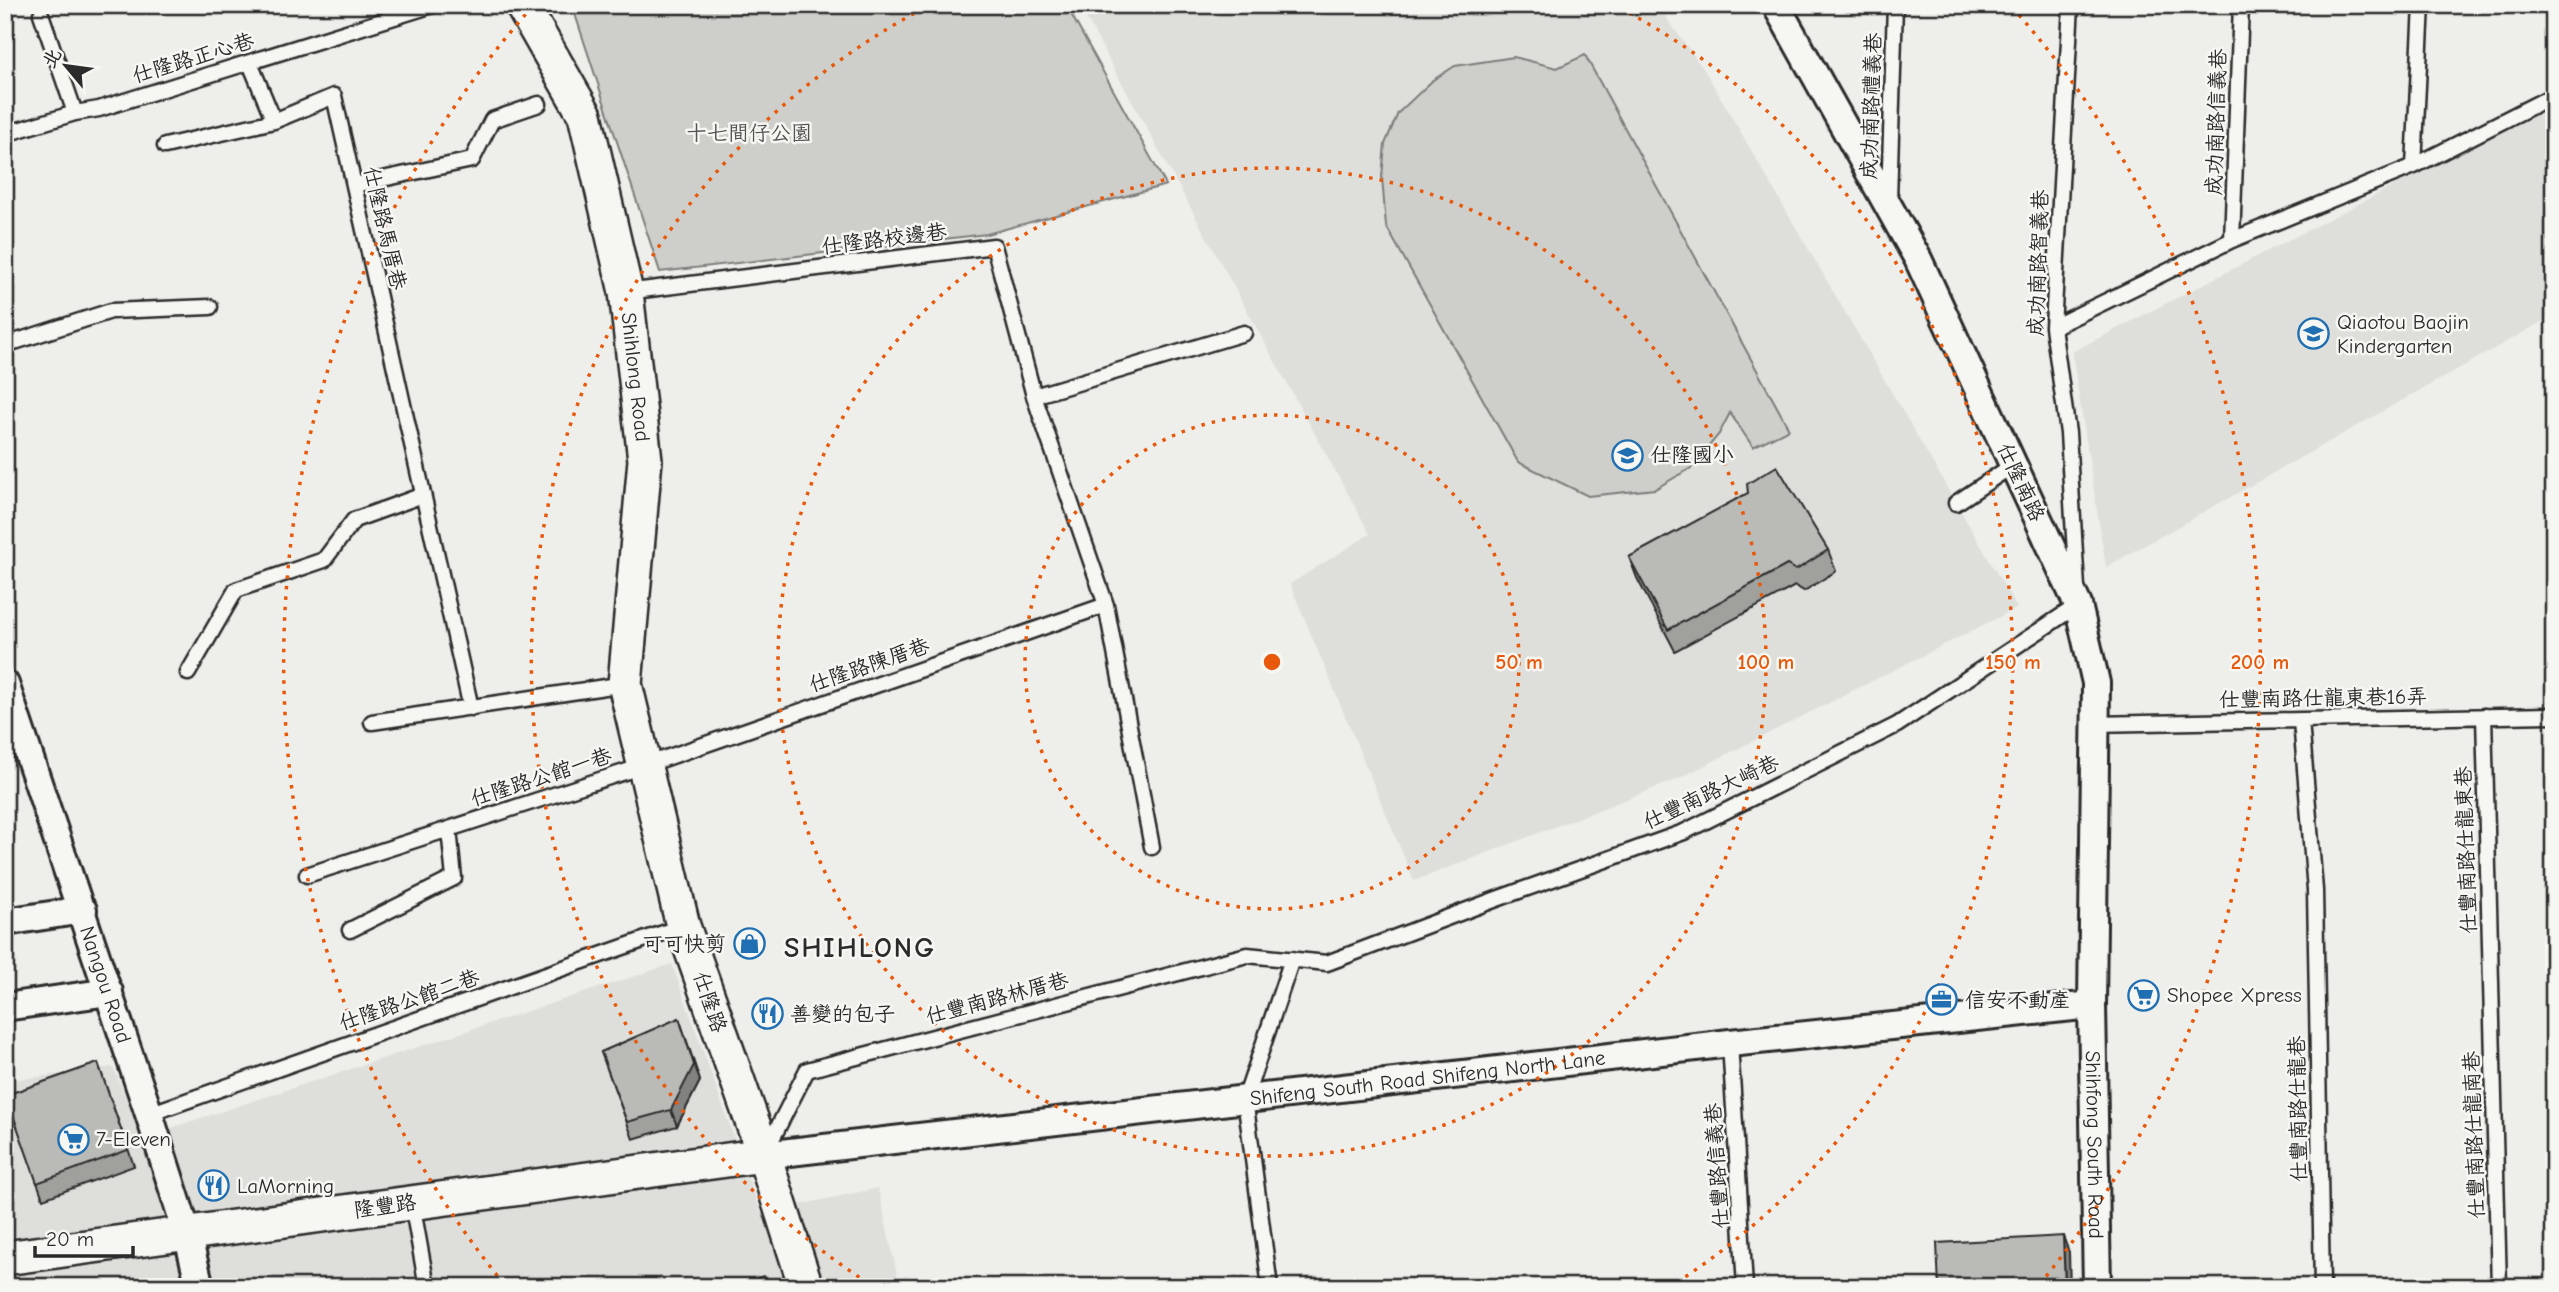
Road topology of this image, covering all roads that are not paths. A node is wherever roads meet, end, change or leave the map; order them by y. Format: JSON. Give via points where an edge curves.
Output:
{"nodes":[{"id":1,"x":433,"y":5,"type":"edge"},
{"id":2,"x":522,"y":5,"type":"edge"},
{"id":3,"x":1776,"y":5,"type":"edge"},
{"id":4,"x":1895,"y":5,"type":"edge"},
{"id":5,"x":2071,"y":5,"type":"edge"},
{"id":6,"x":2241,"y":5,"type":"edge"},
{"id":7,"x":2421,"y":5,"type":"edge"},
{"id":8,"x":41,"y":14,"type":"dead end"},
{"id":9,"x":250,"y":63,"type":"junction"},
{"id":10,"x":2554,"y":95,"type":"edge"},
{"id":11,"x":539,"y":104,"type":"dead end"},
{"id":12,"x":75,"y":113,"type":"junction"},
{"id":13,"x":274,"y":121,"type":"junction"},
{"id":14,"x":5,"y":134,"type":"edge"},
{"id":15,"x":165,"y":146,"type":"dead end"},
{"id":16,"x":2414,"y":166,"type":"junction"},
{"id":17,"x":354,"y":185,"type":"junction"},
{"id":18,"x":1889,"y":208,"type":"junction"},
{"id":19,"x":2232,"y":240,"type":"junction"},
{"id":20,"x":626,"y":292,"type":"junction"},
{"id":21,"x":210,"y":307,"type":"dead end"},
{"id":22,"x":2053,"y":327,"type":"junction"},
{"id":23,"x":1244,"y":333,"type":"dead end"},
{"id":24,"x":5,"y":345,"type":"edge"},
{"id":25,"x":1034,"y":396,"type":"junction"},
{"id":26,"x":2013,"y":465,"type":"junction"},
{"id":27,"x":424,"y":495,"type":"junction"},
{"id":28,"x":1956,"y":503,"type":"dead end"},
{"id":29,"x":2078,"y":605,"type":"junction"},
{"id":30,"x":1106,"y":606,"type":"junction"},
{"id":31,"x":188,"y":673,"type":"dead end"},
{"id":32,"x":625,"y":684,"type":"junction"},
{"id":33,"x":5,"y":685,"type":"edge"},
{"id":34,"x":471,"y":708,"type":"junction"},
{"id":35,"x":2554,"y":715,"type":"edge"},
{"id":36,"x":2483,"y":716,"type":"junction"},
{"id":37,"x":2301,"y":721,"type":"junction"},
{"id":38,"x":372,"y":722,"type":"dead end"},
{"id":39,"x":2094,"y":724,"type":"junction"},
{"id":40,"x":646,"y":765,"type":"junction"},
{"id":41,"x":449,"y":829,"type":"junction"},
{"id":42,"x":1152,"y":847,"type":"dead end"},
{"id":43,"x":307,"y":875,"type":"dead end"},
{"id":44,"x":83,"y":910,"type":"junction"},
{"id":45,"x":5,"y":922,"type":"edge"},
{"id":46,"x":683,"y":926,"type":"junction"},
{"id":47,"x":350,"y":930,"type":"dead end"},
{"id":48,"x":1292,"y":960,"type":"junction"},
{"id":49,"x":2491,"y":982,"type":"joint"},
{"id":50,"x":109,"y":992,"type":"junction"},
{"id":51,"x":2092,"y":1005,"type":"junction"},
{"id":52,"x":5,"y":1007,"type":"edge"},
{"id":53,"x":1730,"y":1043,"type":"junction"},
{"id":54,"x":1245,"y":1099,"type":"junction"},
{"id":55,"x":149,"y":1114,"type":"junction"},
{"id":56,"x":764,"y":1155,"type":"junction"},
{"id":57,"x":412,"y":1203,"type":"junction"},
{"id":58,"x":187,"y":1233,"type":"junction"},
{"id":59,"x":5,"y":1258,"type":"edge"},
{"id":60,"x":200,"y":1287,"type":"edge"},
{"id":61,"x":427,"y":1287,"type":"edge"},
{"id":62,"x":806,"y":1287,"type":"edge"},
{"id":63,"x":1270,"y":1287,"type":"edge"},
{"id":64,"x":1745,"y":1287,"type":"edge"},
{"id":65,"x":2097,"y":1287,"type":"edge"},
{"id":66,"x":2322,"y":1287,"type":"edge"},
{"id":67,"x":2499,"y":1287,"type":"edge"}],
"edges":[{"from":1,"to":9,"type":"lane","name":"仕隆路正心巷"},
{"from":2,"to":20,"type":"street","name":"Shihlong Road","via":[[585,115]]},
{"from":3,"to":18,"type":"street","name":"仕隆南路"},
{"from":4,"to":18,"type":"lane","name":"成功南路禮義巷"},
{"from":5,"to":22,"type":"lane","name":"成功南路智義巷"},
{"from":6,"to":19,"type":"lane","name":"成功南路信義巷"},
{"from":7,"to":16,"type":"lane"},
{"from":8,"to":12,"type":"lane"},
{"from":9,"to":12,"type":"lane","name":"仕隆路正心巷"},
{"from":9,"to":13,"type":"lane"},
{"from":10,"to":16,"type":"lane"},
{"from":11,"to":17,"type":"lane","via":[[492,120],[472,160]]},
{"from":12,"to":14,"type":"lane","name":"仕隆路正心巷"},
{"from":13,"to":15,"type":"lane"},
{"from":13,"to":17,"type":"lane","name":"仕隆路馬厝巷","via":[[334,96]]},
{"from":16,"to":19,"type":"lane"},
{"from":17,"to":27,"type":"lane","name":"仕隆路馬厝巷"},
{"from":18,"to":26,"type":"street","name":"仕隆南路","via":[[1918,259]]},
{"from":19,"to":22,"type":"lane"},
{"from":20,"to":25,"type":"lane","name":"仕隆路校邊巷","via":[[994,246]]},
{"from":20,"to":32,"type":"street","name":"Shihlong Road","via":[[645,460]]},
{"from":21,"to":24,"type":"lane","via":[[111,311]]},
{"from":22,"to":29,"type":"lane","name":"成功南路智義巷","via":[[2068,433]]},
{"from":23,"to":25,"type":"lane"},
{"from":25,"to":30,"type":"lane","name":"仕隆路校邊巷"},
{"from":26,"to":28,"type":"lane"},
{"from":26,"to":29,"type":"street","name":"仕隆南路"},
{"from":27,"to":31,"type":"lane","via":[[354,520],[324,560],[236,590]]},
{"from":27,"to":34,"type":"lane","name":"仕隆路馬厝巷"},
{"from":29,"to":39,"type":"street","name":"仕隆南路","via":[[2096,683]]},
{"from":29,"to":48,"type":"lane","name":"仕豐南路大崎巷","via":[[1897,725],[1684,832],[1327,963]]},
{"from":30,"to":40,"type":"lane","name":"仕隆路陳厝巷"},
{"from":30,"to":42,"type":"lane","name":"仕隆路校邊巷"},
{"from":32,"to":34,"type":"lane"},
{"from":32,"to":40,"type":"street","name":"Shihlong Road"},
{"from":33,"to":44,"type":"street","name":"Nangou Road"},
{"from":34,"to":38,"type":"lane"},
{"from":35,"to":36,"type":"lane","name":"仕豐南路仕龍東巷16弄"},
{"from":36,"to":37,"type":"lane","name":"仕豐南路仕龍東巷16弄"},
{"from":36,"to":49,"type":"lane","name":"仕豐南路仕龍東巷"},
{"from":37,"to":39,"type":"lane","name":"仕豐南路仕龍東巷16弄"},
{"from":37,"to":66,"type":"lane","name":"仕豐南路仕龍巷","via":[[2315,890]]},
{"from":39,"to":51,"type":"street","name":"仕隆南路"},
{"from":40,"to":41,"type":"lane","name":"仕隆路公館一巷"},
{"from":40,"to":46,"type":"street","name":"仕隆路"},
{"from":41,"to":43,"type":"lane","name":"仕隆路公館一巷"},
{"from":41,"to":47,"type":"lane","name":"仕隆路公館一巷","via":[[454,878]]},
{"from":44,"to":45,"type":"street"},
{"from":44,"to":50,"type":"street","name":"Nangou Road"},
{"from":46,"to":55,"type":"lane","name":"仕隆路公館二巷"},
{"from":46,"to":56,"type":"street","name":"仕隆路"},
{"from":48,"to":54,"type":"lane"},
{"from":48,"to":56,"type":"lane","name":"仕豐南路林厝巷","via":[[1247,955],[807,1070]]},
{"from":49,"to":67,"type":"lane","name":"仕豐南路仕龍南巷"},
{"from":50,"to":52,"type":"street"},
{"from":50,"to":55,"type":"street","name":"Nangou Road"},
{"from":51,"to":53,"type":"street","name":"Shifeng South Road Shifeng North Lane"},
{"from":51,"to":65,"type":"street","name":"Shihfong South Road"},
{"from":53,"to":54,"type":"street","name":"Shifeng South Road Shifeng North Lane"},
{"from":53,"to":64,"type":"lane","name":"仕豐路信義巷"},
{"from":54,"to":56,"type":"street","name":"Shifeng South Road Shifeng North Lane"},
{"from":54,"to":63,"type":"lane"},
{"from":55,"to":58,"type":"street","name":"Nangou Road"},
{"from":56,"to":57,"type":"street","name":"隆豐路"},
{"from":56,"to":62,"type":"street","name":"仕隆路"},
{"from":57,"to":58,"type":"street","name":"隆豐路"},
{"from":57,"to":61,"type":"lane"},
{"from":58,"to":59,"type":"street","name":"隆豐路"},
{"from":58,"to":60,"type":"street","name":"Nangou Road"}]}
